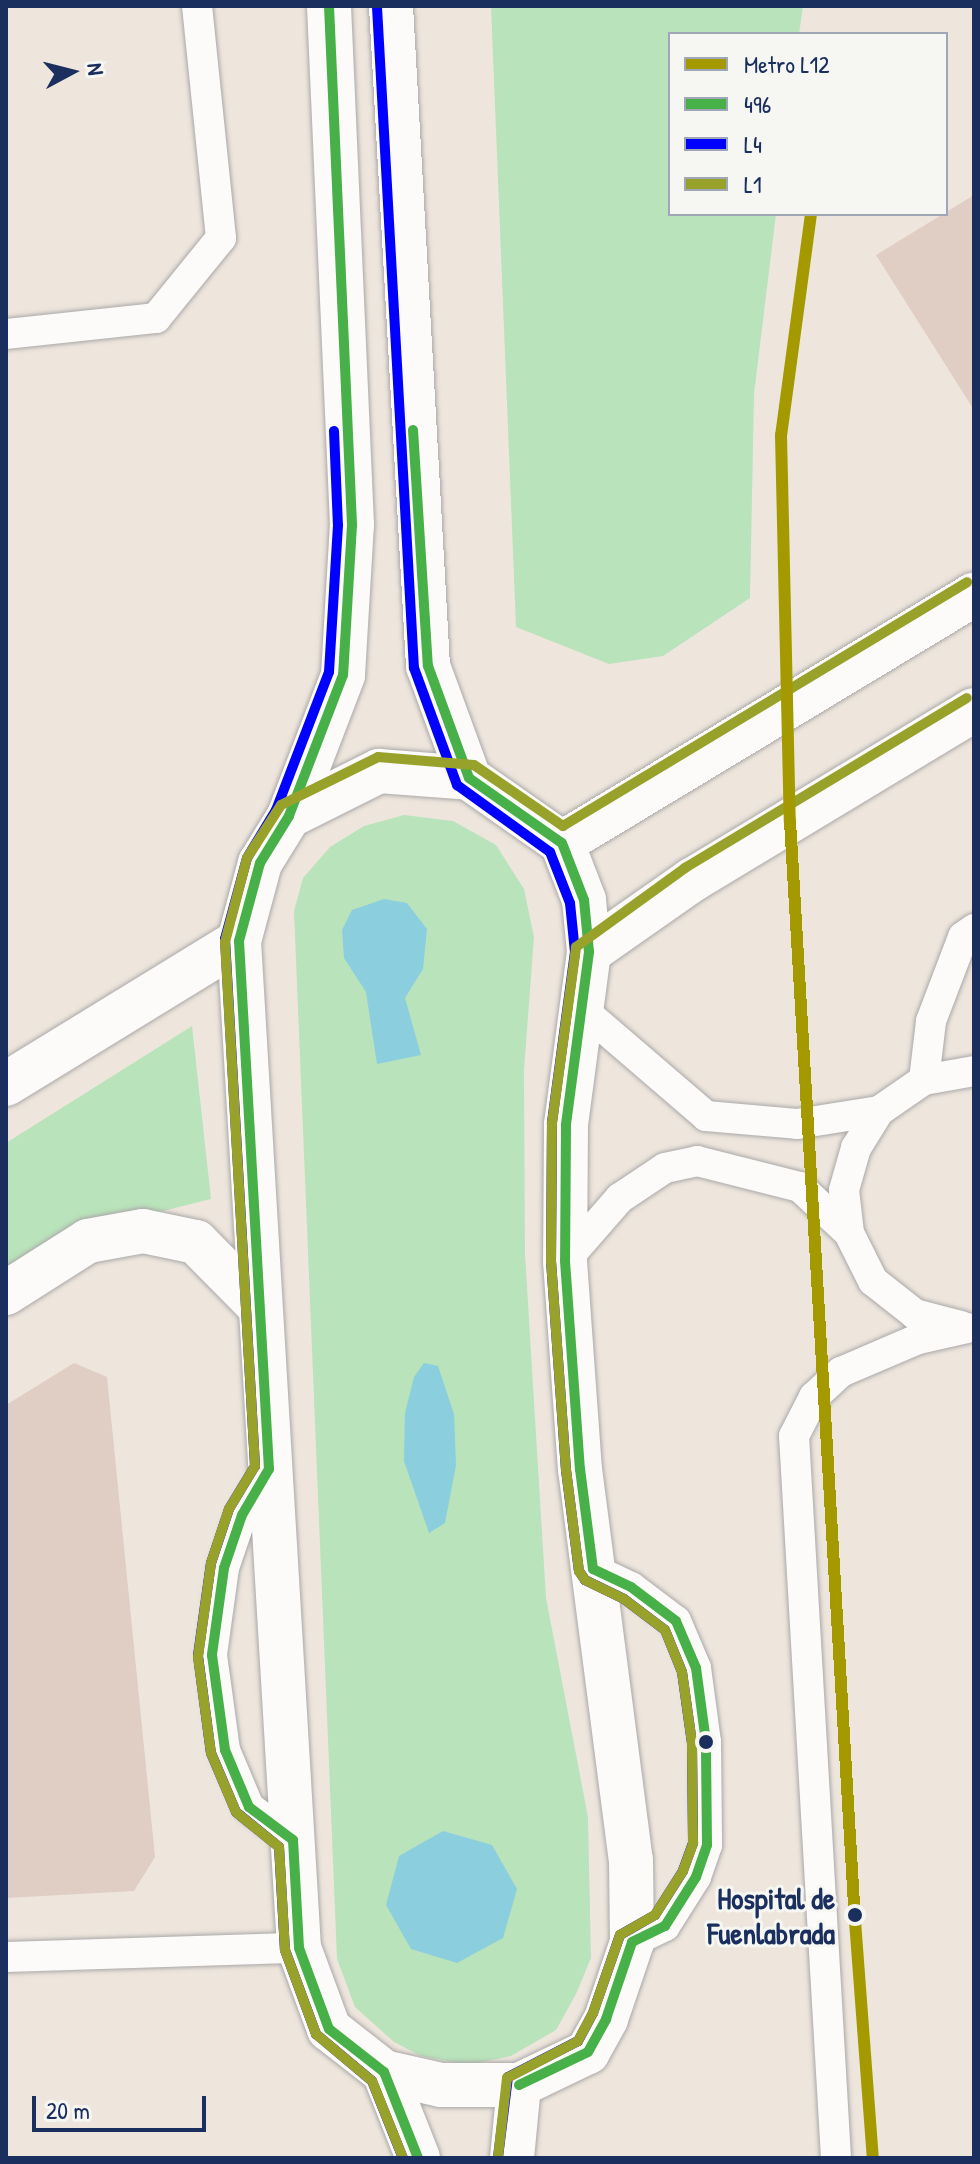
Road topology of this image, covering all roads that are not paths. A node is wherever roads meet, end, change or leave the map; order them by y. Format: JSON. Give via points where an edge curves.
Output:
{"nodes":[{"id":1,"x":197,"y":6,"type":"edge"},
{"id":2,"x":329,"y":6,"type":"edge"},
{"id":3,"x":391,"y":6,"type":"edge"},
{"id":4,"x":6,"y":334,"type":"edge"},
{"id":5,"x":974,"y":594,"type":"edge"},
{"id":6,"x":974,"y":710,"type":"edge"},
{"id":7,"x":469,"y":778,"type":"junction"},
{"id":8,"x":289,"y":816,"type":"junction"},
{"id":9,"x":562,"y":843,"type":"junction"},
{"id":10,"x":974,"y":929,"type":"edge"},
{"id":11,"x":239,"y":941,"type":"junction"},
{"id":12,"x":589,"y":952,"type":"junction"},
{"id":13,"x":584,"y":1011,"type":"junction"},
{"id":14,"x":974,"y":1071,"type":"edge"},
{"id":15,"x":924,"y":1080,"type":"junction"},
{"id":16,"x":6,"y":1084,"type":"edge"},
{"id":17,"x":879,"y":1111,"type":"junction"},
{"id":18,"x":849,"y":1233,"type":"junction"},
{"id":19,"x":565,"y":1261,"type":"junction"},
{"id":20,"x":6,"y":1293,"type":"edge"},
{"id":21,"x":260,"y":1307,"type":"junction"},
{"id":22,"x":970,"y":1328,"type":"edge"},
{"id":23,"x":269,"y":1469,"type":"junction"},
{"id":24,"x":593,"y":1569,"type":"junction"},
{"id":25,"x":293,"y":1840,"type":"junction"},
{"id":26,"x":632,"y":1942,"type":"junction"},
{"id":27,"x":299,"y":1948,"type":"junction"},
{"id":28,"x":6,"y":1957,"type":"edge"},
{"id":29,"x":384,"y":2072,"type":"junction"},
{"id":30,"x":519,"y":2085,"type":"junction"},
{"id":31,"x":418,"y":2158,"type":"edge"},
{"id":32,"x":512,"y":2158,"type":"edge"},
{"id":33,"x":836,"y":2158,"type":"edge"}],
"edges":[{"from":1,"to":4,"type":"lane","via":[[221,238],[156,318]]},
{"from":2,"to":8,"type":"main road","via":[[352,525],[343,675]]},
{"from":3,"to":7,"type":"main road","via":[[428,666]]},
{"from":5,"to":9,"type":"main road"},
{"from":6,"to":12,"type":"main road","via":[[692,880]]},
{"from":7,"to":8,"type":"main road","via":[[379,771]]},
{"from":7,"to":9,"type":"main road"},
{"from":8,"to":11,"type":"main road","via":[[260,863]]},
{"from":9,"to":12,"type":"main road","via":[[584,900]]},
{"from":10,"to":15,"type":"lane","via":[[963,937],[931,1021]]},
{"from":11,"to":16,"type":"main road"},
{"from":11,"to":21,"type":"main road"},
{"from":12,"to":13,"type":"main road"},
{"from":13,"to":17,"type":"lane","via":[[706,1116],[797,1124]]},
{"from":13,"to":19,"type":"main road","via":[[566,1125]]},
{"from":14,"to":15,"type":"lane"},
{"from":15,"to":17,"type":"lane"},
{"from":17,"to":18,"type":"lane","via":[[856,1148],[844,1190]]},
{"from":18,"to":19,"type":"lane","via":[[800,1187],[697,1161],[665,1168],[620,1198]]},
{"from":18,"to":22,"type":"lane","via":[[873,1281],[915,1314]]},
{"from":19,"to":24,"type":"main road"},
{"from":20,"to":21,"type":"main road","via":[[88,1241],[143,1231],[196,1242]]},
{"from":21,"to":23,"type":"main road"},
{"from":22,"to":33,"type":"lane","via":[[918,1339],[841,1372],[814,1397],[794,1436]]},
{"from":23,"to":25,"type":"main road"},
{"from":23,"to":25,"type":"lane","via":[[242,1515],[224,1568],[212,1655],[225,1750],[249,1807]]},
{"from":24,"to":26,"type":"main road","via":[[631,1860]]},
{"from":24,"to":26,"type":"lane","via":[[631,1587],[676,1621],[696,1668],[706,1742],[707,1845],[696,1877],[665,1926]]},
{"from":25,"to":27,"type":"main road"},
{"from":26,"to":30,"type":"main road","via":[[606,2019],[588,2052]]},
{"from":27,"to":28,"type":"lane"},
{"from":27,"to":29,"type":"main road","via":[[329,2029]]},
{"from":29,"to":30,"type":"main road","via":[[441,2085]]},
{"from":29,"to":31,"type":"main road"},
{"from":30,"to":32,"type":"main road"}]}
